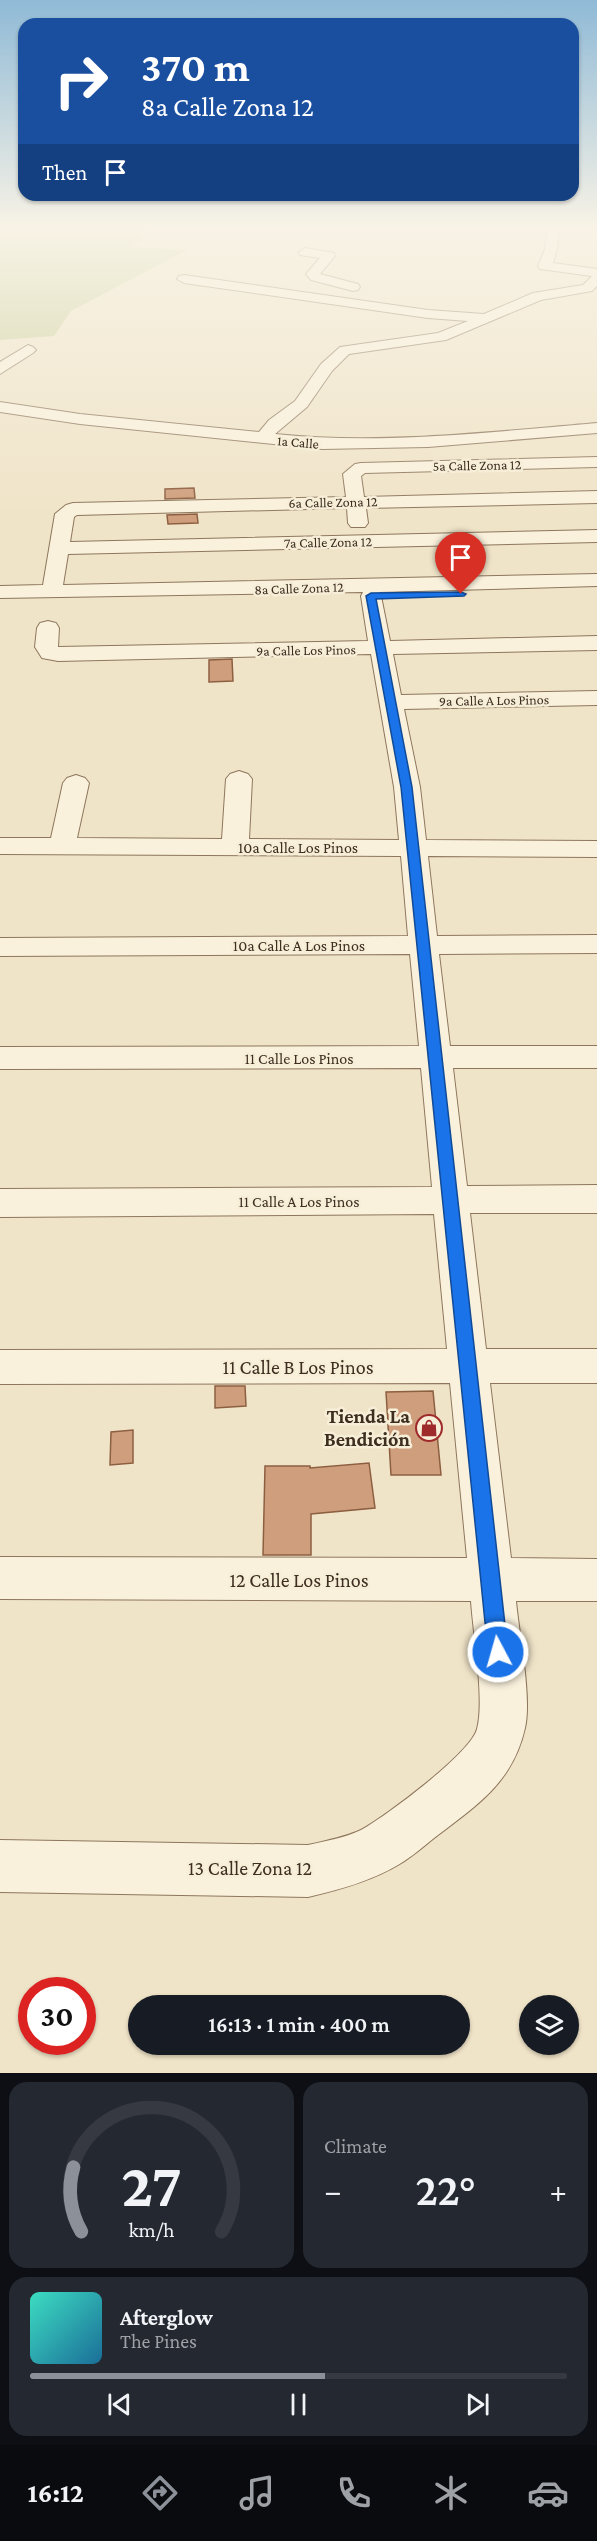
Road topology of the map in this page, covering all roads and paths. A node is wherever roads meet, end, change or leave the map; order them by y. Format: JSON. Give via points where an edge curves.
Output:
{"nodes":[{"id":1,"x":472,"y":323,"type":"edge"},
{"id":2,"x":28,"y":350,"type":"dead end"},
{"id":3,"x":0,"y":369,"type":"edge"},
{"id":4,"x":0,"y":407,"type":"edge"},
{"id":5,"x":597,"y":428,"type":"edge"},
{"id":6,"x":264,"y":439,"type":"junction"},
{"id":7,"x":597,"y":462,"type":"edge"},
{"id":8,"x":597,"y":497,"type":"edge"},
{"id":9,"x":355,"y":502,"type":"junction"},
{"id":10,"x":597,"y":536,"type":"edge"},
{"id":11,"x":361,"y":541,"type":"junction"},
{"id":12,"x":59,"y":548,"type":"junction"},
{"id":13,"x":597,"y":580,"type":"edge"},
{"id":14,"x":52,"y":591,"type":"junction"},
{"id":15,"x":371,"y":591,"type":"junction"},
{"id":16,"x":597,"y":591,"type":"edge"},
{"id":17,"x":0,"y":592,"type":"edge"},
{"id":18,"x":0,"y":604,"type":"edge"},
{"id":19,"x":48,"y":628,"type":"dead end"},
{"id":20,"x":597,"y":643,"type":"edge"},
{"id":21,"x":382,"y":648,"type":"junction"},
{"id":22,"x":597,"y":698,"type":"edge"},
{"id":23,"x":391,"y":702,"type":"junction"},
{"id":24,"x":239,"y":778,"type":"dead end"},
{"id":25,"x":76,"y":783,"type":"dead end"},
{"id":26,"x":0,"y":846,"type":"edge"},
{"id":27,"x":62,"y":846,"type":"junction"},
{"id":28,"x":235,"y":847,"type":"junction"},
{"id":29,"x":413,"y":848,"type":"junction"},
{"id":30,"x":597,"y":849,"type":"edge"},
{"id":31,"x":597,"y":944,"type":"edge"},
{"id":32,"x":423,"y":945,"type":"junction"},
{"id":33,"x":0,"y":947,"type":"edge"},
{"id":34,"x":435,"y":1057,"type":"junction"},
{"id":35,"x":597,"y":1057,"type":"edge"},
{"id":36,"x":0,"y":1058,"type":"edge"},
{"id":37,"x":597,"y":1199,"type":"edge"},
{"id":38,"x":450,"y":1200,"type":"junction"},
{"id":39,"x":0,"y":1203,"type":"edge"},
{"id":40,"x":597,"y":1366,"type":"edge"},
{"id":41,"x":0,"y":1367,"type":"edge"},
{"id":42,"x":468,"y":1367,"type":"junction"},
{"id":43,"x":0,"y":1578,"type":"edge"},
{"id":44,"x":597,"y":1580,"type":"edge"},
{"id":45,"x":491,"y":1581,"type":"junction"},
{"id":46,"x":0,"y":1866,"type":"edge"}],
"edges":[{"from":1,"to":6,"type":"street","via":[[441,337],[340,353],[300,405],[269,428]]},
{"from":2,"to":3,"type":"street"},
{"from":4,"to":6,"type":"street","name":"1a Calle"},
{"from":5,"to":6,"type":"street","name":"1a Calle","via":[[396,443],[322,444]]},
{"from":7,"to":9,"type":"street","name":"5a Calle Zona 12","via":[[356,470],[352,474]]},
{"from":8,"to":9,"type":"street","name":"6a Calle Zona 12"},
{"from":9,"to":11,"type":"street"},
{"from":9,"to":12,"type":"street","name":"6a Calle Zona 12","via":[[69,510]]},
{"from":10,"to":11,"type":"street","name":"7a Calle Zona 12"},
{"from":11,"to":12,"type":"street","name":"7a Calle Zona 12"},
{"from":11,"to":15,"type":"street"},
{"from":12,"to":14,"type":"street"},
{"from":13,"to":15,"type":"street","name":"8a Calle Zona 12"},
{"from":14,"to":15,"type":"street","name":"8a Calle Zona 12"},
{"from":14,"to":17,"type":"street","name":"8a Calle Zona 12"},
{"from":15,"to":16,"type":"street","name":"8a Calle Zona 12"},
{"from":15,"to":18,"type":"street","name":"8a Calle Zona 12"},
{"from":15,"to":21,"type":"street"},
{"from":19,"to":21,"type":"street","name":"9a Calle Los Pinos","via":[[46,646],[50,653]]},
{"from":20,"to":21,"type":"street","name":"9a Calle Los Pinos"},
{"from":21,"to":23,"type":"street"},
{"from":22,"to":23,"type":"street","name":"9a Calle A Los Pinos"},
{"from":23,"to":29,"type":"street"},
{"from":24,"to":28,"type":"street"},
{"from":25,"to":27,"type":"street"},
{"from":26,"to":27,"type":"street","name":"10a Calle Los Pinos"},
{"from":27,"to":28,"type":"street","name":"10a Calle Los Pinos"},
{"from":28,"to":29,"type":"street","name":"10a Calle Los Pinos"},
{"from":29,"to":30,"type":"street","name":"10a Calle Los Pinos"},
{"from":29,"to":32,"type":"street"},
{"from":31,"to":32,"type":"street","name":"10a Calle A Los Pinos"},
{"from":32,"to":33,"type":"street","name":"10a Calle A Los Pinos"},
{"from":32,"to":34,"type":"street"},
{"from":34,"to":35,"type":"street","name":"11 Calle Los Pinos"},
{"from":34,"to":36,"type":"street","name":"11 Calle Los Pinos"},
{"from":34,"to":38,"type":"street"},
{"from":37,"to":38,"type":"street","name":"11 Calle A Los Pinos"},
{"from":38,"to":39,"type":"street","name":"11 Calle A Los Pinos"},
{"from":38,"to":42,"type":"street"},
{"from":40,"to":42,"type":"street","name":"11 Calle B Los Pinos"},
{"from":41,"to":42,"type":"street","name":"11 Calle B Los Pinos"},
{"from":42,"to":45,"type":"street"},
{"from":43,"to":45,"type":"street","name":"12 Calle Los Pinos"},
{"from":44,"to":45,"type":"street","name":"12 Calle Los Pinos"},
{"from":45,"to":46,"type":"street","name":"13 Calle Zona 12","via":[[503,1700],[502,1726],[495,1749],[462,1786],[380,1847],[344,1863],[308,1871]]}]}
